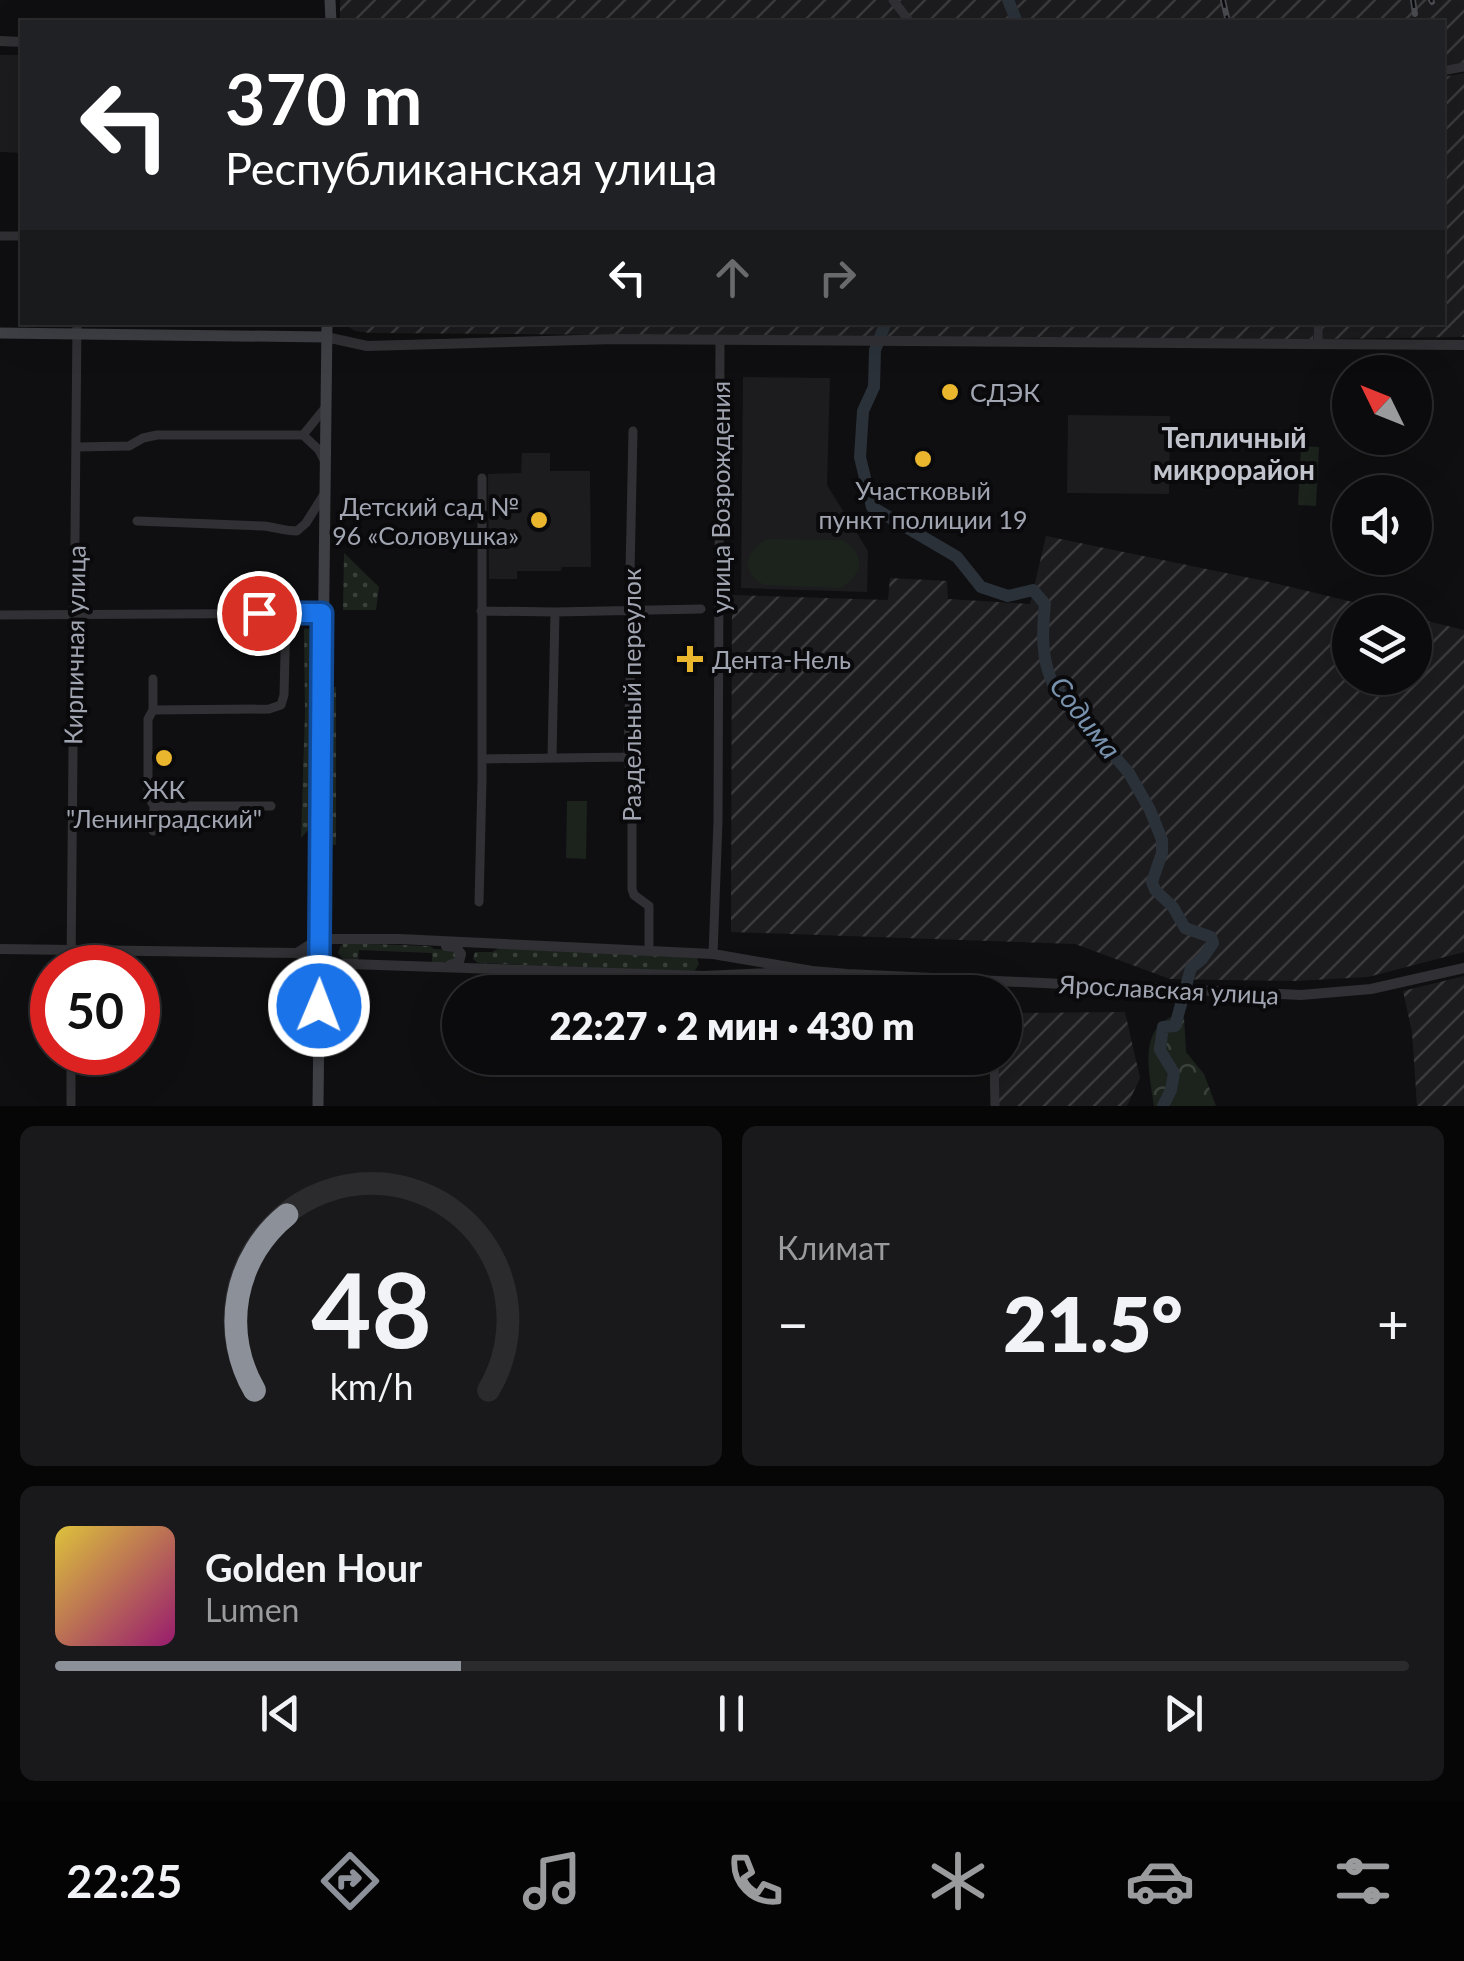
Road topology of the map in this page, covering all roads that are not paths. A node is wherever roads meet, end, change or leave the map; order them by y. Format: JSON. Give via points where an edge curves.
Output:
{"nodes":[{"id":1,"x":893,"y":0,"type":"edge"},
{"id":2,"x":908,"y":20,"type":"edge"},
{"id":3,"x":327,"y":325,"type":"edge"},
{"id":4,"x":1318,"y":325,"type":"edge"},
{"id":5,"x":78,"y":328,"type":"edge"},
{"id":6,"x":0,"y":333,"type":"edge"},
{"id":7,"x":326,"y":337,"type":"junction"},
{"id":8,"x":720,"y":340,"type":"junction"},
{"id":9,"x":1318,"y":344,"type":"junction"},
{"id":10,"x":1464,"y":345,"type":"edge"},
{"id":11,"x":325,"y":408,"type":"junction"},
{"id":12,"x":633,"y":431,"type":"dead end"},
{"id":13,"x":303,"y":435,"type":"junction"},
{"id":14,"x":76,"y":448,"type":"junction"},
{"id":15,"x":324,"y":460,"type":"junction"},
{"id":16,"x":482,"y":478,"type":"dead end"},
{"id":17,"x":324,"y":493,"type":"junction"},
{"id":18,"x":137,"y":521,"type":"dead end"},
{"id":19,"x":701,"y":609,"type":"dead end"},
{"id":20,"x":481,"y":611,"type":"junction"},
{"id":21,"x":632,"y":611,"type":"junction"},
{"id":22,"x":286,"y":612,"type":"junction"},
{"id":23,"x":556,"y":612,"type":"junction"},
{"id":24,"x":322,"y":613,"type":"junction"},
{"id":25,"x":75,"y":615,"type":"junction"},
{"id":26,"x":0,"y":616,"type":"edge"},
{"id":27,"x":152,"y":679,"type":"dead end"},
{"id":28,"x":153,"y":710,"type":"junction"},
{"id":29,"x":628,"y":757,"type":"junction"},
{"id":30,"x":482,"y":758,"type":"junction"},
{"id":31,"x":552,"y":758,"type":"junction"},
{"id":32,"x":154,"y":806,"type":"junction"},
{"id":33,"x":271,"y":806,"type":"dead end"},
{"id":34,"x":153,"y":831,"type":"dead end"},
{"id":35,"x":479,"y":902,"type":"dead end"},
{"id":36,"x":320,"y":938,"type":"junction"},
{"id":37,"x":434,"y":941,"type":"junction"},
{"id":38,"x":496,"y":944,"type":"junction"},
{"id":39,"x":72,"y":945,"type":"edge"},
{"id":40,"x":0,"y":949,"type":"edge"},
{"id":41,"x":30,"y":949,"type":"edge"},
{"id":42,"x":650,"y":950,"type":"junction"},
{"id":43,"x":160,"y":951,"type":"edge"},
{"id":44,"x":297,"y":953,"type":"junction"},
{"id":45,"x":714,"y":954,"type":"junction"},
{"id":46,"x":320,"y":964,"type":"junction"},
{"id":47,"x":440,"y":968,"type":"junction"},
{"id":48,"x":1464,"y":968,"type":"edge"},
{"id":49,"x":499,"y":970,"type":"junction"},
{"id":50,"x":812,"y":971,"type":"junction"},
{"id":51,"x":669,"y":975,"type":"edge"},
{"id":52,"x":704,"y":975,"type":"edge"},
{"id":53,"x":725,"y":975,"type":"edge"},
{"id":54,"x":892,"y":975,"type":"edge"},
{"id":55,"x":1022,"y":982,"type":"edge"},
{"id":56,"x":70,"y":1075,"type":"edge"},
{"id":57,"x":995,"y":1075,"type":"edge"},
{"id":58,"x":70,"y":1106,"type":"edge"},
{"id":59,"x":318,"y":1106,"type":"edge"},
{"id":60,"x":996,"y":1106,"type":"edge"}],
"edges":[{"from":1,"to":2,"type":"street"},
{"from":3,"to":7,"type":"main road"},
{"from":4,"to":9,"type":"street"},
{"from":5,"to":6,"type":"main road"},
{"from":5,"to":7,"type":"main road"},
{"from":5,"to":14,"type":"street","name":"Кирпичная улица"},
{"from":7,"to":8,"type":"street","via":[[367,346]]},
{"from":7,"to":11,"type":"main road"},
{"from":8,"to":9,"type":"street"},
{"from":8,"to":45,"type":"street","name":"улица Возрождения"},
{"from":9,"to":10,"type":"street"},
{"from":11,"to":13,"type":"street"},
{"from":11,"to":15,"type":"main road"},
{"from":12,"to":21,"type":"street","name":"Раздельный переулок"},
{"from":13,"to":14,"type":"street","via":[[157,435],[129,446]]},
{"from":13,"to":15,"type":"street"},
{"from":14,"to":25,"type":"street","name":"Кирпичная улица"},
{"from":15,"to":17,"type":"main road"},
{"from":16,"to":20,"type":"street"},
{"from":17,"to":18,"type":"street","via":[[297,531]]},
{"from":17,"to":24,"type":"main road"},
{"from":19,"to":21,"type":"street"},
{"from":20,"to":23,"type":"street"},
{"from":20,"to":30,"type":"street"},
{"from":21,"to":23,"type":"street"},
{"from":21,"to":29,"type":"street","name":"Раздельный переулок"},
{"from":22,"to":24,"type":"street"},
{"from":22,"to":25,"type":"street"},
{"from":22,"to":28,"type":"street","via":[[281,705]]},
{"from":23,"to":31,"type":"street"},
{"from":24,"to":36,"type":"main road"},
{"from":25,"to":26,"type":"street"},
{"from":25,"to":39,"type":"street","name":"Кирпичная улица"},
{"from":27,"to":28,"type":"street"},
{"from":28,"to":32,"type":"street","via":[[148,796]]},
{"from":29,"to":31,"type":"street"},
{"from":29,"to":42,"type":"street","name":"Раздельный переулок","via":[[632,889],[649,906]]},
{"from":30,"to":31,"type":"street"},
{"from":30,"to":35,"type":"street"},
{"from":32,"to":33,"type":"street"},
{"from":32,"to":34,"type":"street"},
{"from":36,"to":37,"type":"street","name":"Ярославская улица"},
{"from":36,"to":44,"type":"street"},
{"from":36,"to":46,"type":"main road"},
{"from":37,"to":38,"type":"street","name":"Ярославская улица"},
{"from":37,"to":47,"type":"street","via":[[461,954],[456,965]]},
{"from":38,"to":42,"type":"street","name":"Ярославская улица"},
{"from":38,"to":49,"type":"street","via":[[476,948],[470,958]]},
{"from":40,"to":41,"type":"street"},
{"from":42,"to":45,"type":"street","name":"Ярославская улица"},
{"from":43,"to":44,"type":"street"},
{"from":44,"to":46,"type":"street"},
{"from":45,"to":50,"type":"street","name":"Ярославская улица"},
{"from":45,"to":52,"type":"street"},
{"from":46,"to":47,"type":"street","name":"Ярославская улица"},
{"from":46,"to":59,"type":"main road"},
{"from":47,"to":49,"type":"street","name":"Ярославская улица"},
{"from":48,"to":55,"type":"street","name":"Ярославская улица","via":[[1371,989],[1301,995]]},
{"from":49,"to":51,"type":"street","name":"Ярославская улица"},
{"from":50,"to":53,"type":"street","name":"Ярославская улица"},
{"from":50,"to":54,"type":"street","name":"Ярославская улица"},
{"from":56,"to":58,"type":"street"},
{"from":57,"to":60,"type":"street"}]}
